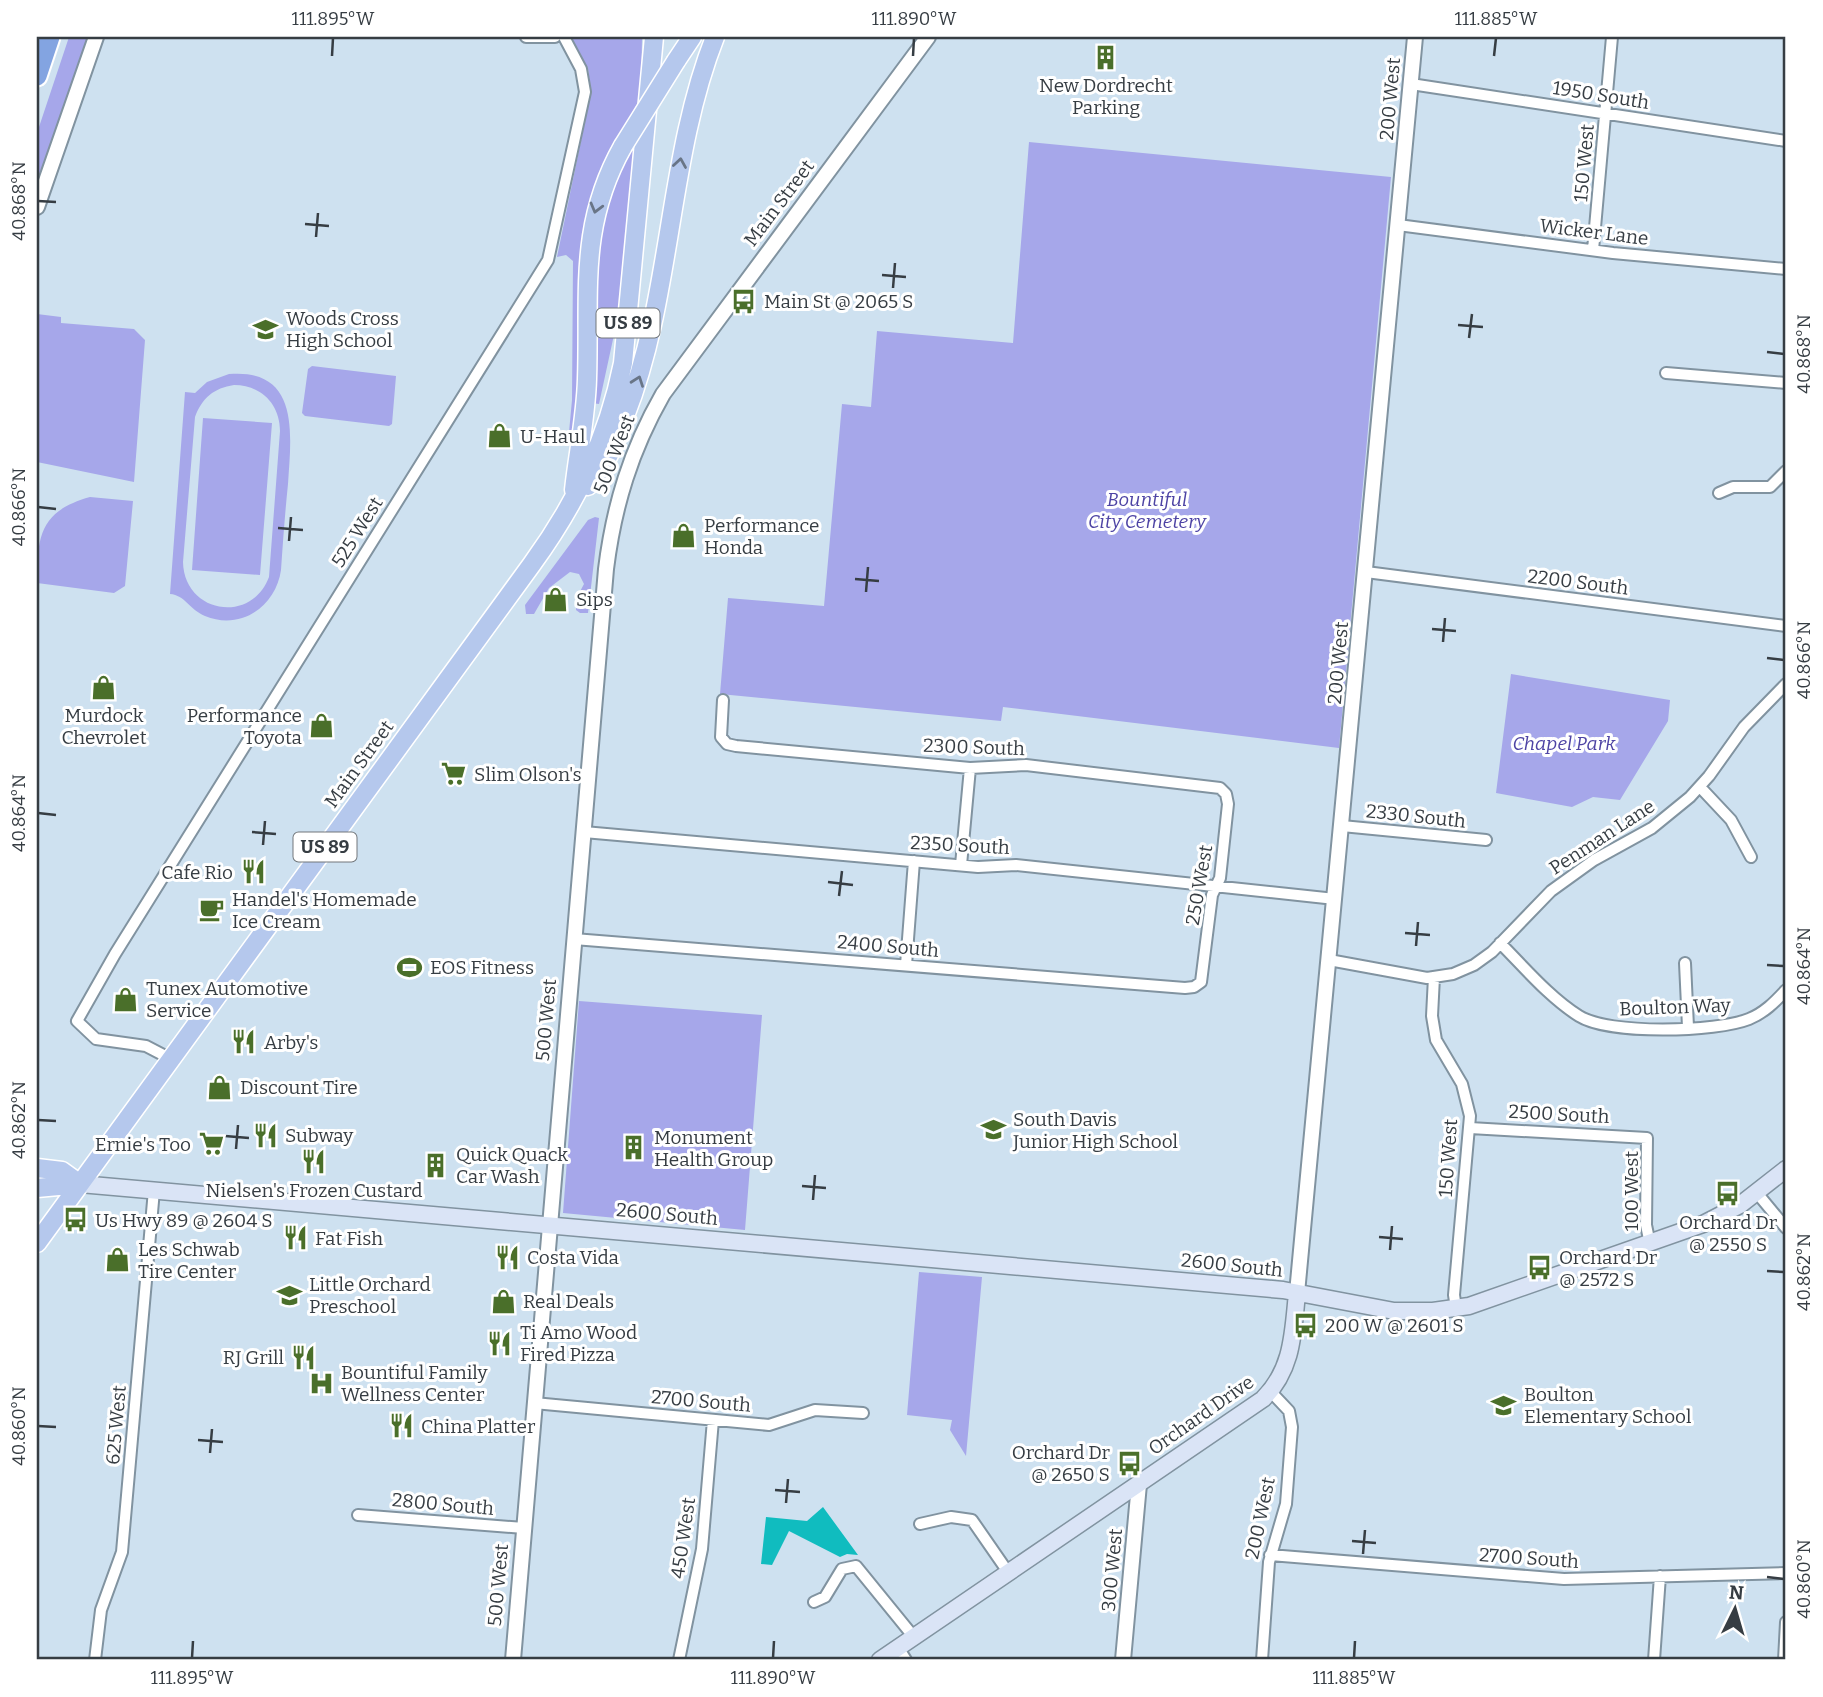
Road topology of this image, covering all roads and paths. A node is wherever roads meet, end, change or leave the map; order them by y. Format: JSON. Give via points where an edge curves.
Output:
{"nodes":[{"id":1,"x":50,"y":37,"type":"edge"},
{"id":2,"x":96,"y":37,"type":"edge"},
{"id":3,"x":526,"y":37,"type":"edge"},
{"id":4,"x":555,"y":37,"type":"edge"},
{"id":5,"x":564,"y":37,"type":"edge"},
{"id":6,"x":654,"y":37,"type":"edge"},
{"id":7,"x":692,"y":37,"type":"edge"},
{"id":8,"x":715,"y":37,"type":"edge"},
{"id":9,"x":928,"y":37,"type":"edge"},
{"id":10,"x":1415,"y":37,"type":"edge"},
{"id":11,"x":1612,"y":37,"type":"edge"},
{"id":12,"x":37,"y":76,"type":"edge"},
{"id":13,"x":1411,"y":85,"type":"junction"},
{"id":14,"x":1606,"y":114,"type":"junction"},
{"id":15,"x":1786,"y":141,"type":"edge"},
{"id":16,"x":37,"y":207,"type":"edge"},
{"id":17,"x":1398,"y":225,"type":"junction"},
{"id":18,"x":1593,"y":250,"type":"junction"},
{"id":19,"x":1786,"y":269,"type":"edge"},
{"id":20,"x":1666,"y":373,"type":"dead end"},
{"id":21,"x":1786,"y":383,"type":"edge"},
{"id":22,"x":663,"y":394,"type":"joint"},
{"id":23,"x":1786,"y":471,"type":"edge"},
{"id":24,"x":1719,"y":493,"type":"dead end"},
{"id":25,"x":572,"y":504,"type":"junction"},
{"id":26,"x":1366,"y":572,"type":"junction"},
{"id":27,"x":1786,"y":626,"type":"edge"},
{"id":28,"x":1786,"y":684,"type":"edge"},
{"id":29,"x":723,"y":700,"type":"dead end"},
{"id":30,"x":970,"y":768,"type":"junction"},
{"id":31,"x":1700,"y":787,"type":"junction"},
{"id":32,"x":1224,"y":791,"type":"joint"},
{"id":33,"x":1342,"y":826,"type":"junction"},
{"id":34,"x":584,"y":832,"type":"junction"},
{"id":35,"x":1486,"y":840,"type":"dead end"},
{"id":36,"x":1751,"y":857,"type":"dead end"},
{"id":37,"x":914,"y":861,"type":"junction"},
{"id":38,"x":961,"y":865,"type":"junction"},
{"id":39,"x":1216,"y":886,"type":"junction"},
{"id":40,"x":1335,"y":899,"type":"junction"},
{"id":41,"x":575,"y":939,"type":"junction"},
{"id":42,"x":1500,"y":943,"type":"junction"},
{"id":43,"x":1329,"y":960,"type":"junction"},
{"id":44,"x":1685,"y":964,"type":"dead end"},
{"id":45,"x":906,"y":965,"type":"junction"},
{"id":46,"x":1434,"y":978,"type":"junction"},
{"id":47,"x":1199,"y":985,"type":"joint"},
{"id":48,"x":1786,"y":990,"type":"edge"},
{"id":49,"x":1688,"y":1027,"type":"junction"},
{"id":50,"x":171,"y":1059,"type":"junction"},
{"id":51,"x":1470,"y":1128,"type":"junction"},
{"id":52,"x":1647,"y":1138,"type":"joint"},
{"id":53,"x":37,"y":1168,"type":"edge"},
{"id":54,"x":1786,"y":1169,"type":"edge"},
{"id":55,"x":80,"y":1184,"type":"junction"},
{"id":56,"x":37,"y":1188,"type":"edge"},
{"id":57,"x":154,"y":1190,"type":"junction"},
{"id":58,"x":1758,"y":1193,"type":"junction"},
{"id":59,"x":550,"y":1225,"type":"junction"},
{"id":60,"x":1786,"y":1228,"type":"edge"},
{"id":61,"x":37,"y":1243,"type":"edge"},
{"id":62,"x":1650,"y":1244,"type":"junction"},
{"id":63,"x":1297,"y":1293,"type":"junction"},
{"id":64,"x":1456,"y":1308,"type":"junction"},
{"id":65,"x":1270,"y":1392,"type":"junction"},
{"id":66,"x":534,"y":1403,"type":"junction"},
{"id":67,"x":863,"y":1413,"type":"dead end"},
{"id":68,"x":713,"y":1420,"type":"junction"},
{"id":69,"x":1139,"y":1484,"type":"junction"},
{"id":70,"x":358,"y":1515,"type":"dead end"},
{"id":71,"x":920,"y":1524,"type":"dead end"},
{"id":72,"x":524,"y":1528,"type":"junction"},
{"id":73,"x":1270,"y":1555,"type":"junction"},
{"id":74,"x":1008,"y":1572,"type":"junction"},
{"id":75,"x":1786,"y":1573,"type":"edge"},
{"id":76,"x":1660,"y":1576,"type":"junction"},
{"id":77,"x":814,"y":1602,"type":"dead end"},
{"id":78,"x":1786,"y":1622,"type":"edge"},
{"id":79,"x":913,"y":1636,"type":"junction"},
{"id":80,"x":1786,"y":1640,"type":"edge"},
{"id":81,"x":902,"y":1653,"type":"edge"},
{"id":82,"x":95,"y":1660,"type":"edge"},
{"id":83,"x":513,"y":1660,"type":"edge"},
{"id":84,"x":679,"y":1660,"type":"edge"},
{"id":85,"x":880,"y":1660,"type":"edge"},
{"id":86,"x":1123,"y":1660,"type":"edge"},
{"id":87,"x":1262,"y":1660,"type":"edge"},
{"id":88,"x":1654,"y":1660,"type":"edge"},
{"id":89,"x":1784,"y":1660,"type":"edge"}],
"edges":[{"from":1,"to":12,"type":"highway"},
{"from":2,"to":16,"type":"street"},
{"from":3,"to":4,"type":"street"},
{"from":5,"to":50,"type":"street","name":"525 West","via":[[581,69],[585,92],[548,260],[77,1021],[96,1040],[146,1046]]},
{"from":6,"to":25,"type":"main road","name":"500 West","number":"US 89","via":[[623,363],[604,433]]},
{"from":7,"to":25,"type":"main road","one_way":true,"bridge":true,"via":[[623,146],[599,196],[589,247],[587,380]]},
{"from":25,"to":8,"type":"main road","one_way":true,"via":[[604,468],[646,357],[682,150]]},
{"from":9,"to":22,"type":"street","name":"Main Street"},
{"from":10,"to":13,"type":"street","name":"200 West"},
{"from":11,"to":14,"type":"street","name":"150 West"},
{"from":13,"to":14,"type":"street","name":"1950 South"},
{"from":13,"to":17,"type":"street","name":"200 West"},
{"from":14,"to":15,"type":"street","name":"1950 South"},
{"from":14,"to":18,"type":"street","name":"150 West"},
{"from":17,"to":18,"type":"street","name":"Wicker Lane"},
{"from":17,"to":26,"type":"street","name":"200 West"},
{"from":18,"to":19,"type":"street","name":"Wicker Lane"},
{"from":20,"to":21,"type":"street"},
{"from":22,"to":34,"type":"street","name":"500 West","via":[[627,468],[612,524]]},
{"from":23,"to":24,"type":"street","via":[[1766,488],[1733,487]]},
{"from":25,"to":50,"type":"main road","name":"Main Street","number":"US 89"},
{"from":26,"to":27,"type":"street","name":"2200 South"},
{"from":26,"to":33,"type":"street","name":"200 West"},
{"from":28,"to":31,"type":"street","name":"Penman Lane","via":[[1744,727]]},
{"from":29,"to":30,"type":"street","name":"2300 South","via":[[720,730],[723,740],[736,746]]},
{"from":30,"to":32,"type":"street","name":"2300 South","via":[[1026,765],[1212,785]]},
{"from":30,"to":38,"type":"street"},
{"from":31,"to":36,"type":"street","via":[[1731,820]]},
{"from":31,"to":42,"type":"street","name":"Penman Lane","via":[[1657,824],[1551,891]]},
{"from":32,"to":39,"type":"street","name":"250 West","via":[[1228,804]]},
{"from":33,"to":35,"type":"street","name":"2330 South"},
{"from":33,"to":40,"type":"street","name":"200 West"},
{"from":34,"to":37,"type":"street","name":"2350 South"},
{"from":34,"to":41,"type":"street","name":"500 West"},
{"from":37,"to":38,"type":"street","name":"2350 South"},
{"from":37,"to":45,"type":"street"},
{"from":38,"to":39,"type":"street","name":"2350 South","via":[[1010,864]]},
{"from":39,"to":40,"type":"street","name":"2350 South"},
{"from":39,"to":47,"type":"street","name":"250 West"},
{"from":40,"to":43,"type":"street","name":"200 West"},
{"from":41,"to":45,"type":"street","name":"2400 South"},
{"from":41,"to":59,"type":"street","name":"500 West"},
{"from":42,"to":46,"type":"street","name":"Penman Lane","via":[[1474,965]]},
{"from":42,"to":49,"type":"street","name":"Boulton Way","via":[[1571,1010],[1589,1021],[1620,1029]]},
{"from":43,"to":46,"type":"street","name":"Penman Lane"},
{"from":43,"to":63,"type":"street","name":"200 West"},
{"from":44,"to":49,"type":"street"},
{"from":45,"to":47,"type":"street","name":"2400 South","via":[[1185,988]]},
{"from":46,"to":51,"type":"street","name":"150 West","via":[[1436,1040],[1466,1095]]},
{"from":48,"to":49,"type":"street","name":"Boulton Way","via":[[1767,1010],[1748,1019],[1730,1025]]},
{"from":50,"to":55,"type":"main road","name":"Main Street","number":"US 89"},
{"from":51,"to":52,"type":"street","name":"2500 South"},
{"from":51,"to":64,"type":"street","name":"150 West"},
{"from":52,"to":62,"type":"street","name":"100 West"},
{"from":53,"to":55,"type":"main road","name":"2600 South","via":[[62,1171]]},
{"from":54,"to":58,"type":"main road"},
{"from":55,"to":56,"type":"main road"},
{"from":55,"to":57,"type":"main road","name":"2600 South"},
{"from":55,"to":61,"type":"main road","number":"US 89"},
{"from":57,"to":59,"type":"main road","name":"2600 South"},
{"from":57,"to":82,"type":"street","name":"625 West","via":[[122,1552],[102,1610]]},
{"from":58,"to":60,"type":"street"},
{"from":58,"to":62,"type":"main road","via":[[1703,1224]]},
{"from":59,"to":63,"type":"main road","name":"2600 South"},
{"from":59,"to":66,"type":"street","name":"500 West"},
{"from":62,"to":64,"type":"main road"},
{"from":63,"to":64,"type":"main road","via":[[1373,1310]]},
{"from":63,"to":65,"type":"main road","name":"Orchard Drive","via":[[1290,1356]]},
{"from":65,"to":69,"type":"main road","name":"Orchard Drive"},
{"from":65,"to":73,"type":"street","name":"200 West","via":[[1289,1411],[1293,1427],[1285,1509]]},
{"from":66,"to":68,"type":"street","name":"2700 South"},
{"from":66,"to":72,"type":"street","name":"500 West"},
{"from":67,"to":68,"type":"street","name":"2700 South","via":[[815,1410],[769,1425]]},
{"from":68,"to":84,"type":"street","name":"450 West","via":[[702,1549]]},
{"from":69,"to":74,"type":"main road","name":"Orchard Drive"},
{"from":69,"to":86,"type":"street","name":"300 West"},
{"from":70,"to":72,"type":"street","name":"2800 South"},
{"from":71,"to":74,"type":"street","via":[[951,1517],[972,1520]]},
{"from":72,"to":83,"type":"street","name":"500 West"},
{"from":73,"to":76,"type":"street","name":"2700 South","via":[[1564,1579]]},
{"from":73,"to":87,"type":"street","name":"200 West"},
{"from":74,"to":79,"type":"main road","name":"Orchard Drive"},
{"from":75,"to":76,"type":"street","name":"2700 South"},
{"from":76,"to":88,"type":"street"},
{"from":77,"to":79,"type":"street","via":[[825,1597],[842,1569],[856,1566]]},
{"from":78,"to":80,"type":"street"},
{"from":79,"to":81,"type":"main road","name":"Orchard Drive"},
{"from":80,"to":89,"type":"street"},
{"from":81,"to":85,"type":"main road","name":"Orchard Drive"}]}
